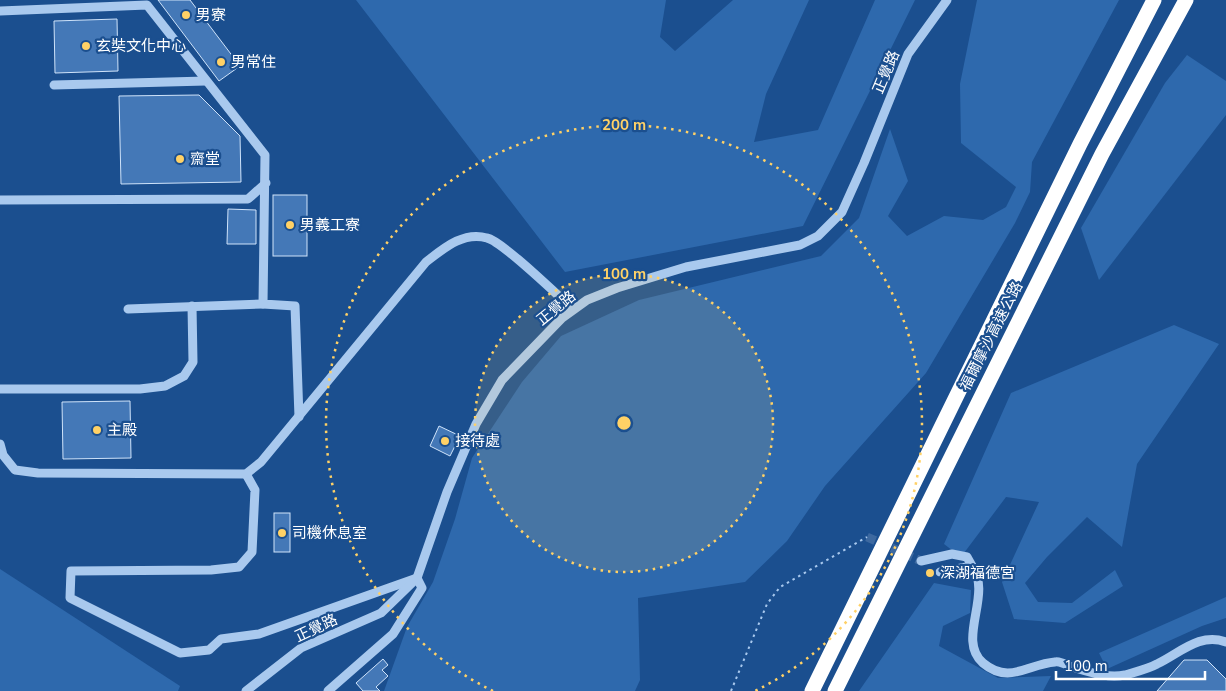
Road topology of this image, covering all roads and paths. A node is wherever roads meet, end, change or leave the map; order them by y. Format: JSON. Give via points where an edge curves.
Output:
{"nodes":[{"id":1,"x":947,"y":0,"type":"edge"},
{"id":2,"x":1154,"y":0,"type":"edge"},
{"id":3,"x":1186,"y":0,"type":"edge"},
{"id":4,"x":0,"y":11,"type":"edge"},
{"id":5,"x":206,"y":81,"type":"junction"},
{"id":6,"x":54,"y":84,"type":"dead end"},
{"id":7,"x":266,"y":183,"type":"junction"},
{"id":8,"x":0,"y":200,"type":"edge"},
{"id":9,"x":263,"y":304,"type":"junction"},
{"id":10,"x":192,"y":306,"type":"junction"},
{"id":11,"x":128,"y":309,"type":"dead end"},
{"id":12,"x":573,"y":309,"type":"junction"},
{"id":13,"x":0,"y":389,"type":"edge"},
{"id":14,"x":299,"y":417,"type":"junction"},
{"id":15,"x":0,"y":444,"type":"edge"},
{"id":16,"x":246,"y":474,"type":"junction"},
{"id":17,"x":867,"y":537,"type":"dead end"},
{"id":18,"x":921,"y":561,"type":"tunnel mouth"},
{"id":19,"x":972,"y":566,"type":"junction"},
{"id":20,"x":940,"y":572,"type":"dead end"},
{"id":21,"x":417,"y":578,"type":"junction"},
{"id":22,"x":1226,"y":642,"type":"edge"},
{"id":23,"x":246,"y":691,"type":"edge"},
{"id":24,"x":328,"y":691,"type":"edge"},
{"id":25,"x":731,"y":691,"type":"edge"},
{"id":26,"x":812,"y":691,"type":"edge"},
{"id":27,"x":835,"y":691,"type":"edge"}],
"edges":[{"from":1,"to":12,"type":"street","name":"正覺路","via":[[908,54],[842,212],[818,236],[800,245],[686,267],[617,288]]},
{"from":2,"to":26,"type":"highway","name":"福爾摩沙高速公路"},
{"from":3,"to":27,"type":"highway","name":"福爾摩沙高速公路","via":[[1102,154]]},
{"from":4,"to":5,"type":"street","via":[[147,5]]},
{"from":5,"to":6,"type":"street"},
{"from":5,"to":7,"type":"street","via":[[265,155]]},
{"from":7,"to":8,"type":"street","via":[[248,199]]},
{"from":7,"to":9,"type":"street"},
{"from":9,"to":10,"type":"street"},
{"from":9,"to":14,"type":"street","via":[[295,306]]},
{"from":10,"to":11,"type":"street"},
{"from":10,"to":13,"type":"street","via":[[193,362],[184,376],[165,386],[140,389]]},
{"from":12,"to":14,"type":"street","via":[[488,238],[466,238],[449,244],[426,262]]},
{"from":12,"to":21,"type":"street","name":"正覺路","via":[[547,331],[502,380],[476,424],[447,492]]},
{"from":14,"to":16,"type":"street","via":[[262,462]]},
{"from":15,"to":16,"type":"street","via":[[3,455],[15,470],[38,473]]},
{"from":16,"to":21,"type":"street","via":[[254,490],[252,552],[240,567],[71,570],[70,598],[180,653],[209,650],[221,639],[259,634]]},
{"from":17,"to":25,"type":"path","via":[[780,587],[767,604]]},
{"from":18,"to":19,"type":"street","via":[[952,554],[967,557]]},
{"from":19,"to":20,"type":"street"},
{"from":19,"to":22,"type":"street","via":[[978,574],[980,595],[973,629],[974,649],[982,662],[996,670],[1013,674],[1056,661],[1102,676],[1123,675],[1156,664],[1193,643],[1214,638]]},
{"from":21,"to":23,"type":"street","name":"正覺路","via":[[381,613],[301,648]]},
{"from":21,"to":24,"type":"street","via":[[422,588],[393,634]]}]}
